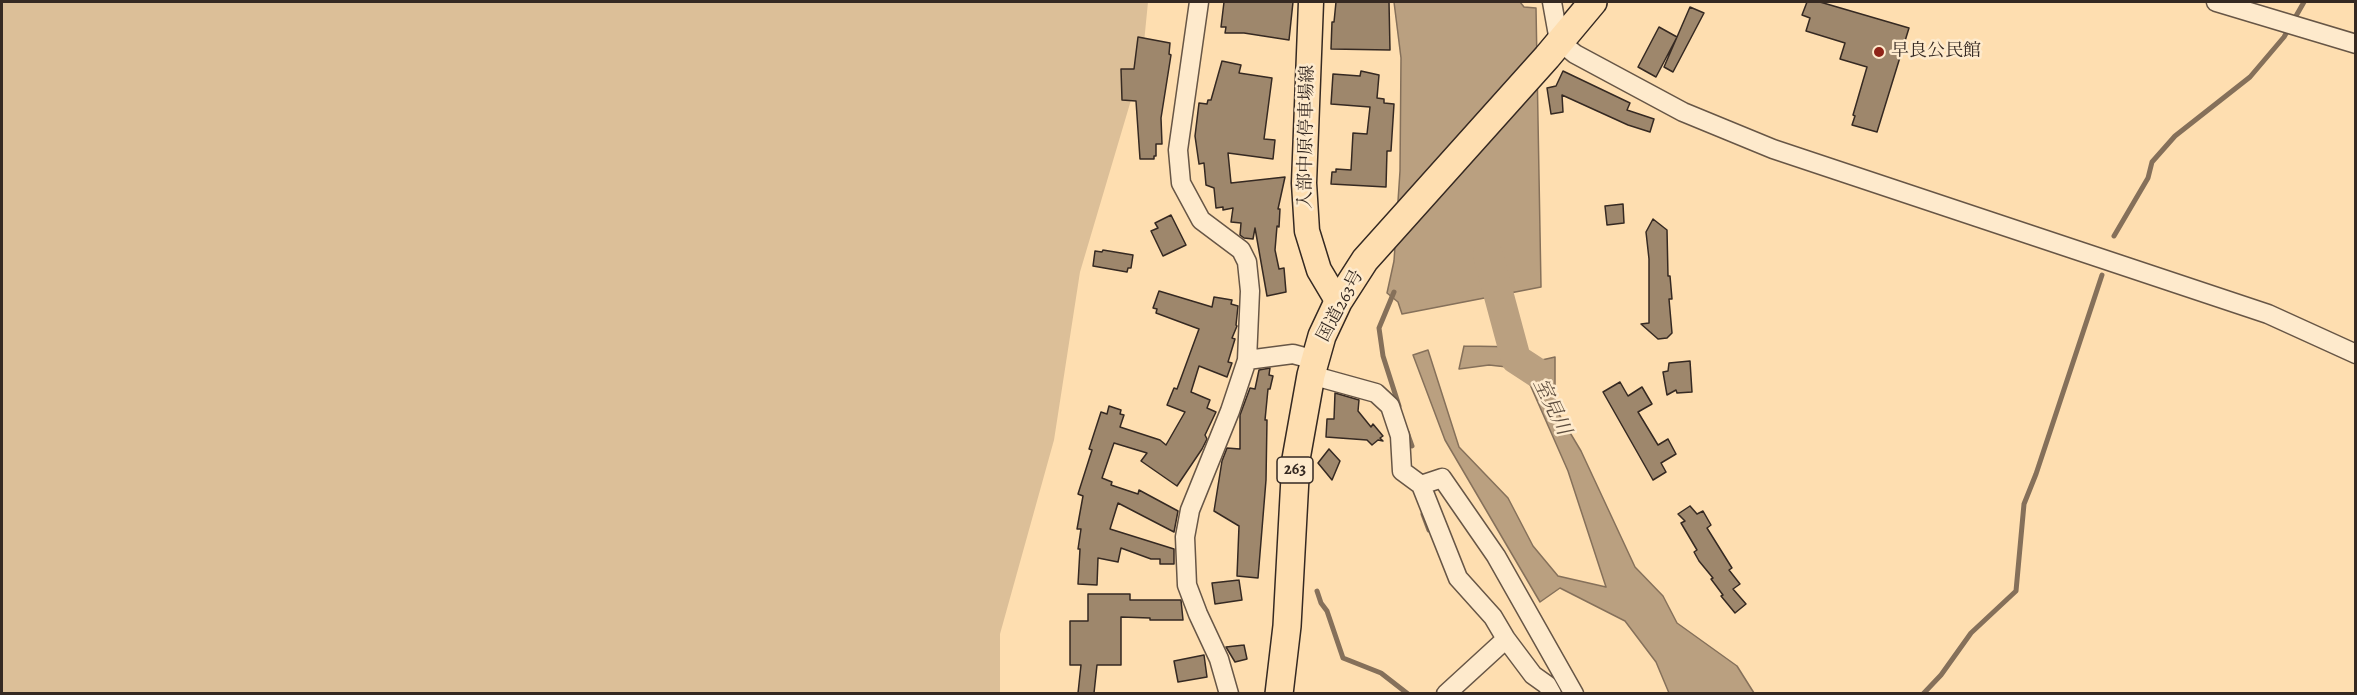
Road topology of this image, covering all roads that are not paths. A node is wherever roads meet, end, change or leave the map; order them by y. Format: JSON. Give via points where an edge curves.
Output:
{"nodes":[{"id":1,"x":1199,"y":2,"type":"edge"},
{"id":2,"x":1311,"y":2,"type":"edge"},
{"id":3,"x":1552,"y":2,"type":"edge"},
{"id":4,"x":1593,"y":2,"type":"edge"},
{"id":5,"x":2216,"y":2,"type":"edge"},
{"id":6,"x":2355,"y":45,"type":"edge"},
{"id":7,"x":1553,"y":49,"type":"junction"},
{"id":8,"x":1338,"y":302,"type":"junction"},
{"id":9,"x":2355,"y":354,"type":"edge"},
{"id":10,"x":1246,"y":360,"type":"junction"},
{"id":11,"x":1313,"y":367,"type":"junction"},
{"id":12,"x":1421,"y":485,"type":"junction"},
{"id":13,"x":1506,"y":639,"type":"junction"},
{"id":14,"x":1229,"y":693,"type":"edge"},
{"id":15,"x":1279,"y":693,"type":"edge"},
{"id":16,"x":1446,"y":693,"type":"edge"},
{"id":17,"x":1552,"y":693,"type":"edge"},
{"id":18,"x":1574,"y":693,"type":"edge"}],
"edges":[{"from":1,"to":10,"type":"street","via":[[1178,150],[1181,183],[1201,220],[1241,250],[1247,262],[1250,291]]},
{"from":2,"to":8,"type":"main road","name":"入部中原停車場線","via":[[1304,183],[1307,231],[1319,270]]},
{"from":3,"to":7,"type":"street"},
{"from":4,"to":7,"type":"highway","name":"国道263号","number":"263"},
{"from":5,"to":6,"type":"street"},
{"from":7,"to":8,"type":"highway","name":"国道263号","number":"263","via":[[1365,260]]},
{"from":7,"to":9,"type":"street","via":[[1575,54],[1683,112],[1773,149],[2268,314]]},
{"from":8,"to":11,"type":"highway","name":"国道263号","number":"263"},
{"from":10,"to":11,"type":"street","via":[[1293,354]]},
{"from":10,"to":14,"type":"street","via":[[1190,510],[1185,537],[1187,585],[1219,659]]},
{"from":11,"to":12,"type":"street","via":[[1376,393],[1390,406],[1400,436],[1402,471]]},
{"from":11,"to":15,"type":"highway","name":"国道263号","number":"263","via":[[1296,459],[1287,626]]},
{"from":12,"to":13,"type":"street","via":[[1458,578],[1494,617]]},
{"from":12,"to":18,"type":"street","via":[[1442,478],[1496,556]]},
{"from":13,"to":16,"type":"street"},
{"from":13,"to":17,"type":"street"}]}
